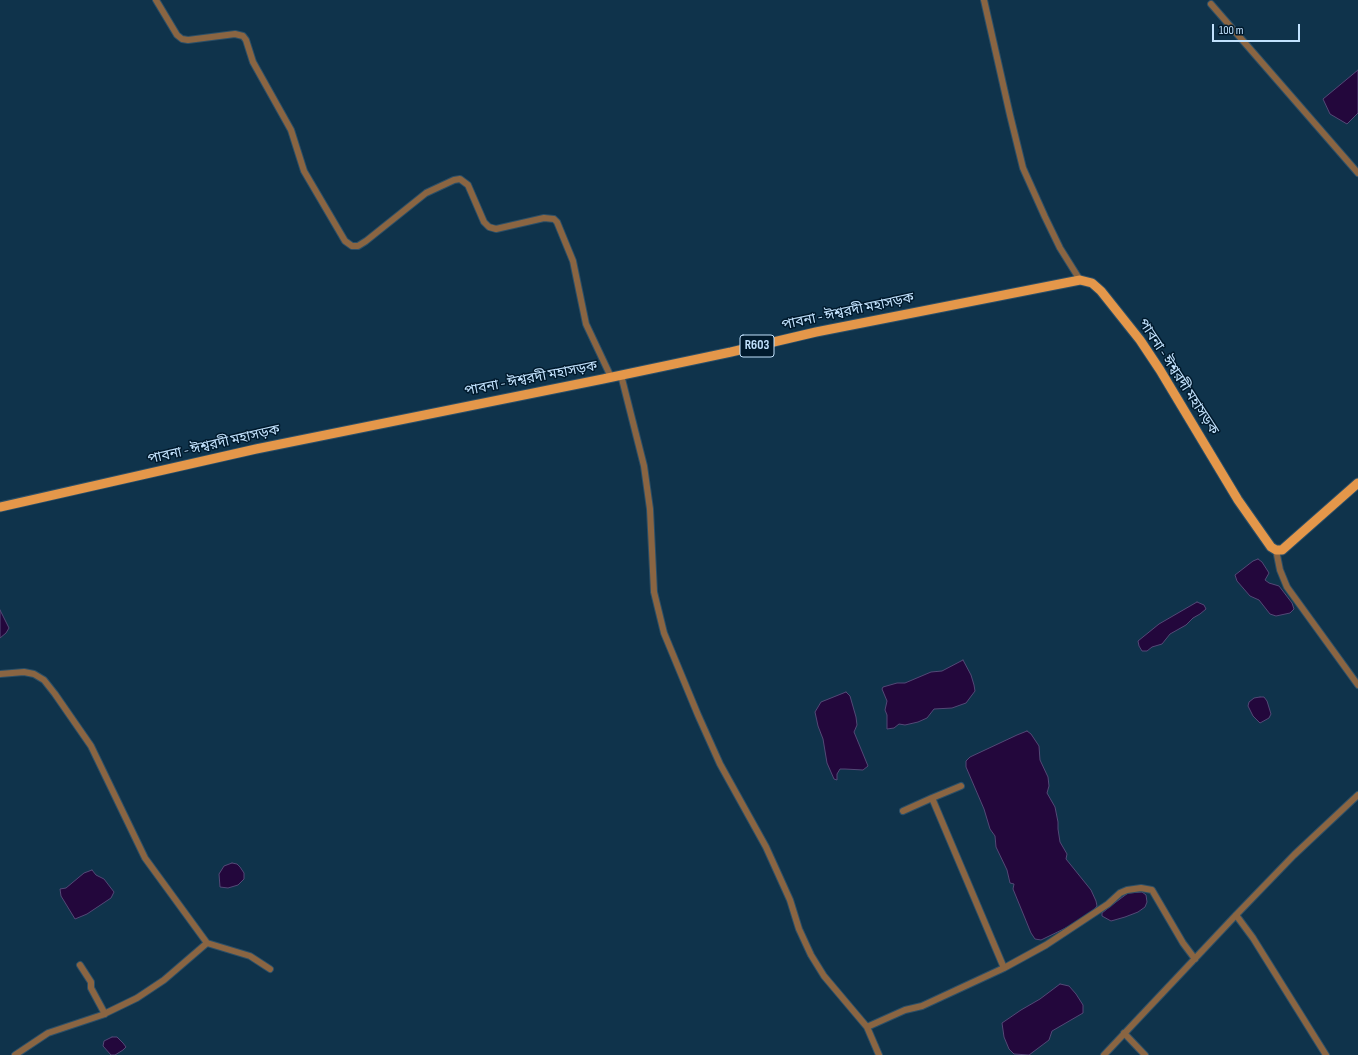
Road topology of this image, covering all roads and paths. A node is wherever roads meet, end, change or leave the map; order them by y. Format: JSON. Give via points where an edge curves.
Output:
{"nodes":[{"id":1,"x":156,"y":0,"type":"edge"},
{"id":2,"x":984,"y":0,"type":"edge"},
{"id":3,"x":1211,"y":4,"type":"dead end"},
{"id":4,"x":1358,"y":173,"type":"edge"},
{"id":5,"x":1080,"y":280,"type":"junction"},
{"id":6,"x":609,"y":372,"type":"junction"},
{"id":7,"x":621,"y":375,"type":"junction"},
{"id":8,"x":1358,"y":483,"type":"edge"},
{"id":9,"x":0,"y":507,"type":"edge"},
{"id":10,"x":1276,"y":550,"type":"junction"},
{"id":11,"x":0,"y":674,"type":"edge"},
{"id":12,"x":1358,"y":685,"type":"edge"},
{"id":13,"x":961,"y":786,"type":"dead end"},
{"id":14,"x":1358,"y":795,"type":"edge"},
{"id":15,"x":932,"y":798,"type":"junction"},
{"id":16,"x":903,"y":811,"type":"dead end"},
{"id":17,"x":1236,"y":914,"type":"junction"},
{"id":18,"x":207,"y":943,"type":"junction"},
{"id":19,"x":1195,"y":959,"type":"junction"},
{"id":20,"x":80,"y":965,"type":"dead end"},
{"id":21,"x":1004,"y":968,"type":"junction"},
{"id":22,"x":270,"y":969,"type":"dead end"},
{"id":23,"x":105,"y":1014,"type":"junction"},
{"id":24,"x":867,"y":1027,"type":"junction"},
{"id":25,"x":1124,"y":1033,"type":"junction"},
{"id":26,"x":15,"y":1055,"type":"edge"},
{"id":27,"x":879,"y":1055,"type":"edge"},
{"id":28,"x":1104,"y":1055,"type":"edge"},
{"id":29,"x":1145,"y":1055,"type":"edge"},
{"id":30,"x":1326,"y":1055,"type":"edge"}],
"edges":[{"from":1,"to":6,"type":"street","via":[[182,39],[236,34],[246,40],[252,62],[291,130],[304,171],[348,244],[355,247],[366,241],[426,193],[454,180],[463,180],[468,185],[484,222],[489,227],[496,229],[544,218],[552,218],[557,222],[573,262],[586,324]]},
{"from":2,"to":5,"type":"street","via":[[1023,168],[1057,242]]},
{"from":3,"to":4,"type":"street"},
{"from":5,"to":7,"type":"main road","name":"পাবনা - ঈশ্বরদী মহাসড়ক","number":"R603","via":[[816,332]]},
{"from":5,"to":10,"type":"main road","name":"পাবনা - ঈশ্বরদী মহাসড়ক","via":[[1102,291],[1140,340],[1238,500]]},
{"from":6,"to":7,"type":"main road","name":"পাবনা - ঈশ্বরদী মহাসড়ক","number":"R603"},
{"from":6,"to":9,"type":"main road","name":"পাবনা - ঈশ্বরদী মহাসড়ক","number":"R603"},
{"from":7,"to":24,"type":"street","via":[[644,466],[650,509],[654,592],[664,633],[720,764],[781,880],[811,956],[824,976]]},
{"from":8,"to":10,"type":"main road","via":[[1282,550]]},
{"from":10,"to":12,"type":"street","via":[[1287,588]]},
{"from":11,"to":18,"type":"street","via":[[34,674],[44,680],[55,694],[91,746],[145,858]]},
{"from":13,"to":15,"type":"street"},
{"from":14,"to":17,"type":"street"},
{"from":15,"to":16,"type":"street"},
{"from":15,"to":21,"type":"street"},
{"from":17,"to":19,"type":"street"},
{"from":17,"to":30,"type":"street"},
{"from":18,"to":22,"type":"street","via":[[250,956]]},
{"from":18,"to":23,"type":"street","via":[[164,980],[137,998]]},
{"from":19,"to":21,"type":"street","via":[[1152,890],[1135,888],[1120,894],[1046,945]]},
{"from":19,"to":25,"type":"street"},
{"from":20,"to":23,"type":"street","via":[[91,982],[91,988]]},
{"from":21,"to":24,"type":"street","via":[[922,1006],[905,1010]]},
{"from":23,"to":26,"type":"street","via":[[48,1033]]},
{"from":24,"to":27,"type":"street"},
{"from":25,"to":28,"type":"street"},
{"from":25,"to":29,"type":"street"}]}
